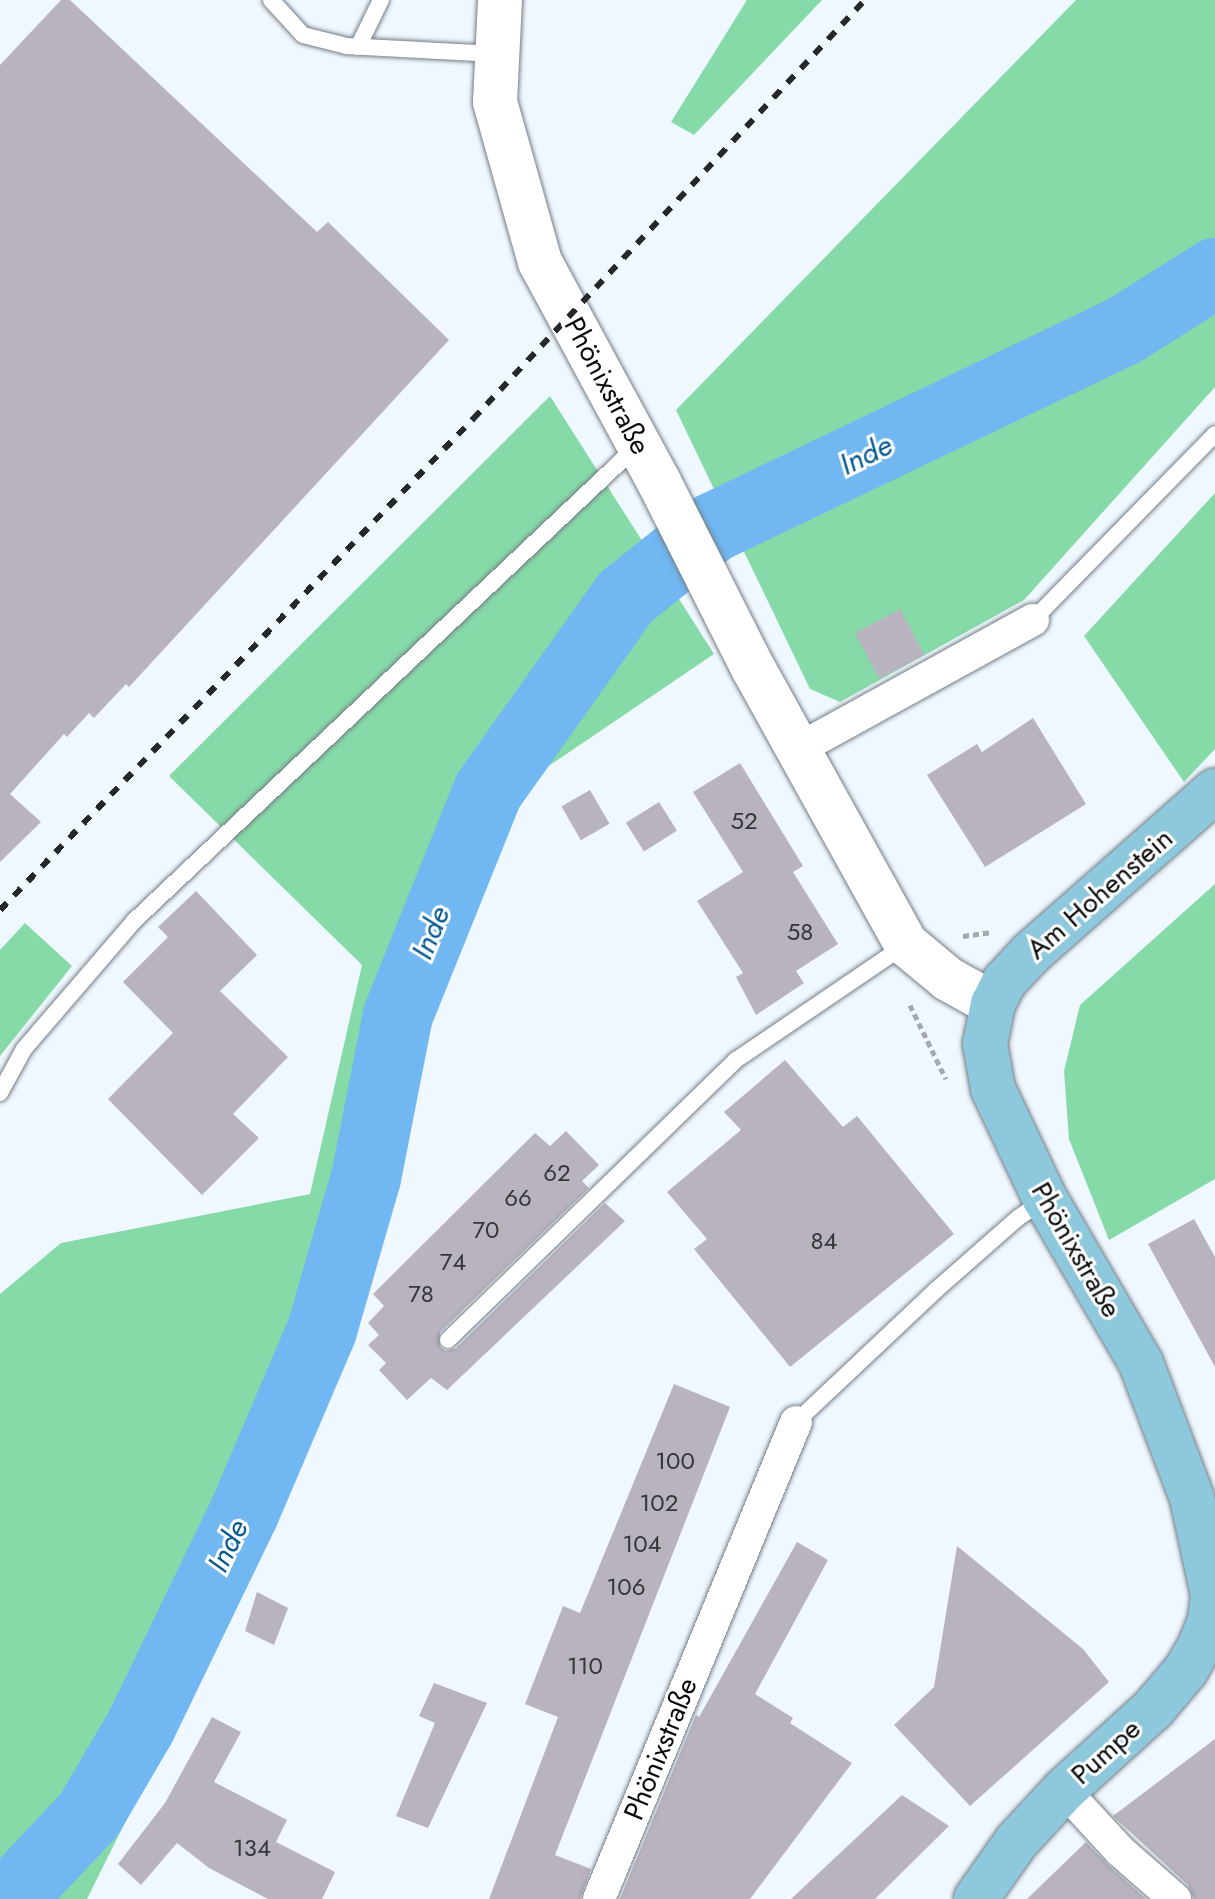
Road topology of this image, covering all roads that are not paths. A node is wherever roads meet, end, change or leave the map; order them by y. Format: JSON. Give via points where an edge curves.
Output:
{"nodes":[{"id":1,"x":271,"y":0,"type":"edge"},
{"id":2,"x":381,"y":0,"type":"edge"},
{"id":3,"x":500,"y":0,"type":"edge"},
{"id":4,"x":358,"y":47,"type":"junction"},
{"id":5,"x":497,"y":54,"type":"junction"},
{"id":6,"x":1215,"y":434,"type":"edge"},
{"id":7,"x":649,"y":463,"type":"junction"},
{"id":8,"x":1033,"y":620,"type":"joint"},
{"id":9,"x":800,"y":748,"type":"junction"},
{"id":10,"x":1215,"y":791,"type":"edge"},
{"id":11,"x":906,"y":944,"type":"junction"},
{"id":12,"x":993,"y":1004,"type":"junction"},
{"id":13,"x":0,"y":1093,"type":"edge"},
{"id":14,"x":1045,"y":1199,"type":"junction"},
{"id":15,"x":448,"y":1340,"type":"dead end"},
{"id":16,"x":796,"y":1422,"type":"joint"},
{"id":17,"x":1214,"y":1595,"type":"edge"},
{"id":18,"x":1064,"y":1790,"type":"junction"},
{"id":19,"x":599,"y":1899,"type":"edge"},
{"id":20,"x":976,"y":1899,"type":"edge"},
{"id":21,"x":1175,"y":1899,"type":"edge"}],
"edges":[{"from":1,"to":4,"type":"lane","via":[[303,35]]},
{"from":2,"to":4,"type":"lane"},
{"from":3,"to":5,"type":"main road","name":"Phönixstraße"},
{"from":4,"to":5,"type":"lane"},
{"from":5,"to":7,"type":"main road","name":"Phönixstraße","via":[[495,102],[540,262]]},
{"from":6,"to":8,"type":"lane"},
{"from":7,"to":9,"type":"main road","name":"Phönixstraße","via":[[753,668]]},
{"from":7,"to":13,"type":"lane","via":[[134,921],[24,1049]]},
{"from":8,"to":9,"type":"street"},
{"from":9,"to":11,"type":"main road","name":"Phönixstraße","via":[[857,862]]},
{"from":10,"to":12,"type":"main road","name":"Am Hohenstein","via":[[1030,954],[1004,982]]},
{"from":11,"to":12,"type":"main road","name":"Phönixstraße","via":[[948,979]]},
{"from":11,"to":15,"type":"lane","via":[[736,1060]]},
{"from":12,"to":14,"type":"main road","name":"Phönixstraße","via":[[985,1044],[993,1089]]},
{"from":14,"to":16,"type":"lane","via":[[947,1280]]},
{"from":14,"to":17,"type":"main road","name":"Phönixstraße","via":[[1141,1363],[1192,1498]]},
{"from":16,"to":19,"type":"street","name":"Phönixstraße"},
{"from":17,"to":18,"type":"main road","name":"Pumpe","via":[[1210,1620],[1186,1670],[1154,1708]]},
{"from":18,"to":20,"type":"main road","name":"Pumpe","via":[[1016,1842]]},
{"from":18,"to":21,"type":"street","via":[[1120,1851]]}]}
